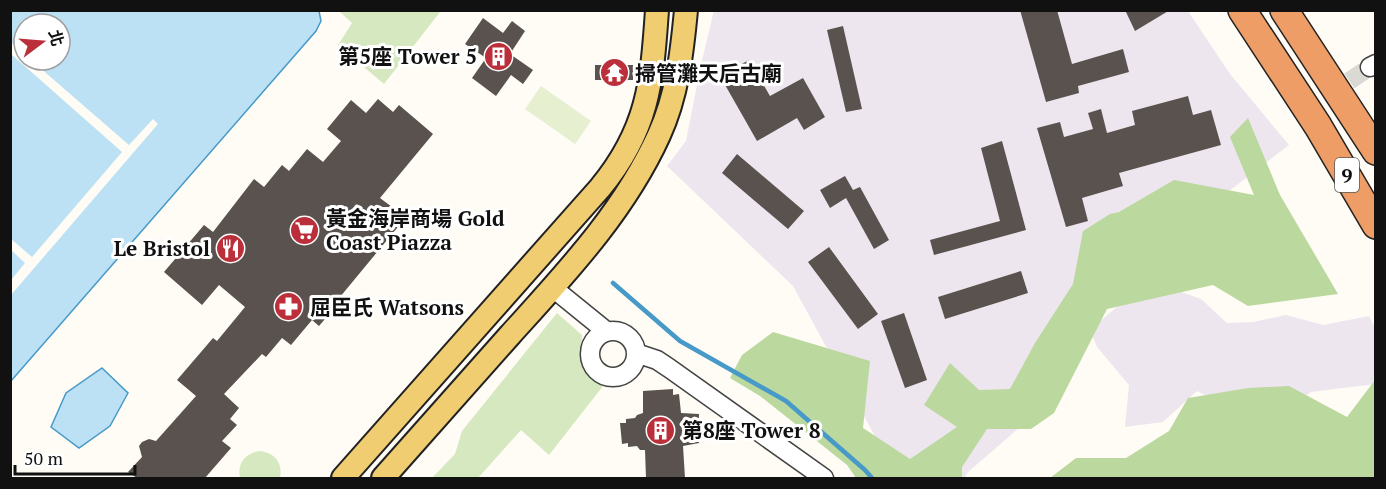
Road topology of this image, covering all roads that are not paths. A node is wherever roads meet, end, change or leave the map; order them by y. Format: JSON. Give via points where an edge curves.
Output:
{"nodes":[{"id":1,"x":657,"y":10,"type":"edge"},
{"id":2,"x":686,"y":10,"type":"edge"},
{"id":3,"x":1242,"y":10,"type":"edge"},
{"id":4,"x":1284,"y":10,"type":"edge"},
{"id":5,"x":1376,"y":151,"type":"edge"},
{"id":6,"x":1376,"y":225,"type":"edge"},
{"id":7,"x":553,"y":288,"type":"junction"},
{"id":8,"x":606,"y":331,"type":"junction"},
{"id":9,"x":636,"y":353,"type":"junction"},
{"id":10,"x":343,"y":478,"type":"edge"},
{"id":11,"x":383,"y":478,"type":"edge"},
{"id":12,"x":824,"y":478,"type":"edge"}],
"edges":[{"from":1,"to":10,"type":"main road","via":[[648,96],[622,159]]},
{"from":2,"to":7,"type":"main road","via":[[676,81],[660,133],[629,192]]},
{"from":3,"to":6,"type":"highway","number":"9","via":[[1318,126]]},
{"from":4,"to":5,"type":"highway","number":"9"},
{"from":7,"to":8,"type":"street"},
{"from":7,"to":11,"type":"main road"},
{"from":8,"to":9,"type":"street","via":[[626,334]]},
{"from":8,"to":9,"type":"street","via":[[598,335],[590,348],[596,371],[619,377],[632,368]]},
{"from":9,"to":12,"type":"street","via":[[657,360]]}]}
